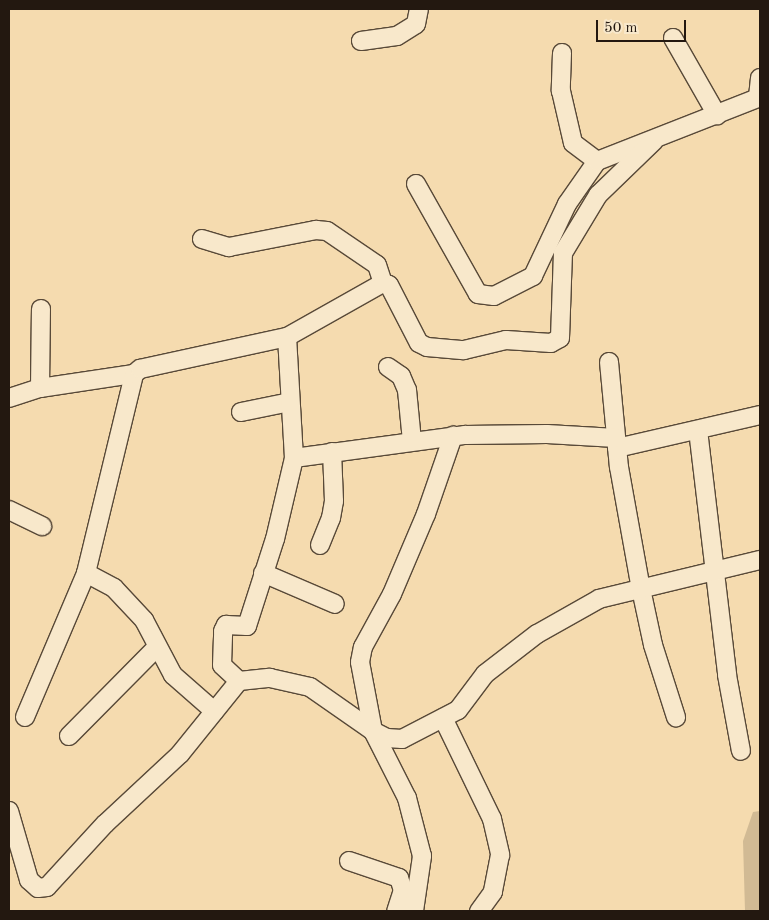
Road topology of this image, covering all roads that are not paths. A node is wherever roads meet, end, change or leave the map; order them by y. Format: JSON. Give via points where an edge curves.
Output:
{"nodes":[{"id":1,"x":419,"y":9,"type":"edge"},
{"id":2,"x":673,"y":38,"type":"dead end"},
{"id":3,"x":361,"y":41,"type":"dead end"},
{"id":4,"x":562,"y":53,"type":"dead end"},
{"id":5,"x":760,"y":78,"type":"edge"},
{"id":6,"x":759,"y":97,"type":"edge"},
{"id":7,"x":717,"y":115,"type":"junction"},
{"id":8,"x":654,"y":141,"type":"junction"},
{"id":9,"x":597,"y":161,"type":"junction"},
{"id":10,"x":416,"y":184,"type":"dead end"},
{"id":11,"x":202,"y":239,"type":"dead end"},
{"id":12,"x":383,"y":283,"type":"junction"},
{"id":13,"x":41,"y":309,"type":"dead end"},
{"id":14,"x":287,"y":337,"type":"junction"},
{"id":15,"x":609,"y":362,"type":"dead end"},
{"id":16,"x":388,"y":367,"type":"dead end"},
{"id":17,"x":134,"y":374,"type":"junction"},
{"id":18,"x":40,"y":388,"type":"junction"},
{"id":19,"x":9,"y":398,"type":"edge"},
{"id":20,"x":290,"y":402,"type":"junction"},
{"id":21,"x":240,"y":412,"type":"dead end"},
{"id":22,"x":760,"y":415,"type":"edge"},
{"id":23,"x":698,"y":430,"type":"junction"},
{"id":24,"x":453,"y":436,"type":"junction"},
{"id":25,"x":412,"y":441,"type":"junction"},
{"id":26,"x":617,"y":443,"type":"junction"},
{"id":27,"x":332,"y":452,"type":"junction"},
{"id":28,"x":294,"y":458,"type":"junction"},
{"id":29,"x":9,"y":510,"type":"edge"},
{"id":30,"x":42,"y":526,"type":"dead end"},
{"id":31,"x":320,"y":545,"type":"dead end"},
{"id":32,"x":760,"y":560,"type":"edge"},
{"id":33,"x":717,"y":571,"type":"junction"},
{"id":34,"x":86,"y":573,"type":"junction"},
{"id":35,"x":263,"y":573,"type":"junction"},
{"id":36,"x":641,"y":589,"type":"junction"},
{"id":37,"x":335,"y":604,"type":"dead end"},
{"id":38,"x":157,"y":647,"type":"junction"},
{"id":39,"x":239,"y":681,"type":"junction"},
{"id":40,"x":214,"y":711,"type":"junction"},
{"id":41,"x":25,"y":717,"type":"dead end"},
{"id":42,"x":676,"y":717,"type":"dead end"},
{"id":43,"x":443,"y":718,"type":"junction"},
{"id":44,"x":373,"y":731,"type":"junction"},
{"id":45,"x":69,"y":736,"type":"dead end"},
{"id":46,"x":741,"y":751,"type":"dead end"},
{"id":47,"x":9,"y":811,"type":"edge"},
{"id":48,"x":349,"y":861,"type":"dead end"},
{"id":49,"x":396,"y":911,"type":"edge"},
{"id":50,"x":414,"y":911,"type":"edge"},
{"id":51,"x":479,"y":911,"type":"edge"}],
"edges":[{"from":1,"to":3,"type":"street","via":[[416,24],[396,36]]},
{"from":2,"to":7,"type":"street"},
{"from":4,"to":9,"type":"street","via":[[561,91],[574,143]]},
{"from":5,"to":6,"type":"street"},
{"from":6,"to":7,"type":"street"},
{"from":7,"to":8,"type":"street"},
{"from":8,"to":9,"type":"street"},
{"from":8,"to":12,"type":"street","via":[[598,195],[563,253],[560,338],[551,343],[506,340],[464,350],[427,348],[419,343],[389,285]]},
{"from":9,"to":10,"type":"street","via":[[567,204],[533,276],[494,296],[478,294]]},
{"from":11,"to":12,"type":"street","via":[[229,247],[316,230],[327,231],[377,265]]},
{"from":12,"to":14,"type":"street"},
{"from":13,"to":18,"type":"street"},
{"from":14,"to":17,"type":"street","via":[[140,369]]},
{"from":14,"to":20,"type":"street"},
{"from":15,"to":26,"type":"street"},
{"from":16,"to":25,"type":"street","via":[[401,376],[407,390]]},
{"from":17,"to":18,"type":"street"},
{"from":17,"to":34,"type":"street"},
{"from":18,"to":19,"type":"street"},
{"from":20,"to":21,"type":"street"},
{"from":20,"to":28,"type":"street"},
{"from":22,"to":23,"type":"street"},
{"from":23,"to":26,"type":"street"},
{"from":23,"to":33,"type":"street"},
{"from":24,"to":25,"type":"street"},
{"from":24,"to":26,"type":"street","via":[[547,434]]},
{"from":24,"to":44,"type":"street","via":[[392,594],[363,647],[360,662]]},
{"from":25,"to":27,"type":"street"},
{"from":26,"to":36,"type":"street"},
{"from":27,"to":28,"type":"street"},
{"from":27,"to":31,"type":"street","via":[[334,501]]},
{"from":28,"to":35,"type":"street"},
{"from":29,"to":30,"type":"street"},
{"from":32,"to":33,"type":"street"},
{"from":33,"to":36,"type":"street"},
{"from":33,"to":46,"type":"street","via":[[728,675]]},
{"from":34,"to":38,"type":"street","via":[[114,588],[144,620]]},
{"from":34,"to":41,"type":"street"},
{"from":35,"to":37,"type":"street"},
{"from":35,"to":39,"type":"street","via":[[247,626],[226,625],[223,630],[222,665]]},
{"from":36,"to":42,"type":"street","via":[[653,645]]},
{"from":36,"to":43,"type":"street","via":[[599,599],[536,634],[485,674],[458,710]]},
{"from":38,"to":40,"type":"street","via":[[173,674]]},
{"from":38,"to":45,"type":"street"},
{"from":39,"to":40,"type":"street"},
{"from":39,"to":44,"type":"street","via":[[270,678],[310,687]]},
{"from":40,"to":47,"type":"street","via":[[180,754],[105,824],[47,887],[38,888],[29,880]]},
{"from":43,"to":44,"type":"street","via":[[402,739],[387,738]]},
{"from":43,"to":51,"type":"street","via":[[492,819],[500,855],[494,892]]},
{"from":44,"to":50,"type":"street","via":[[408,798],[422,856]]},
{"from":48,"to":49,"type":"street","via":[[400,878],[402,890]]}]}
